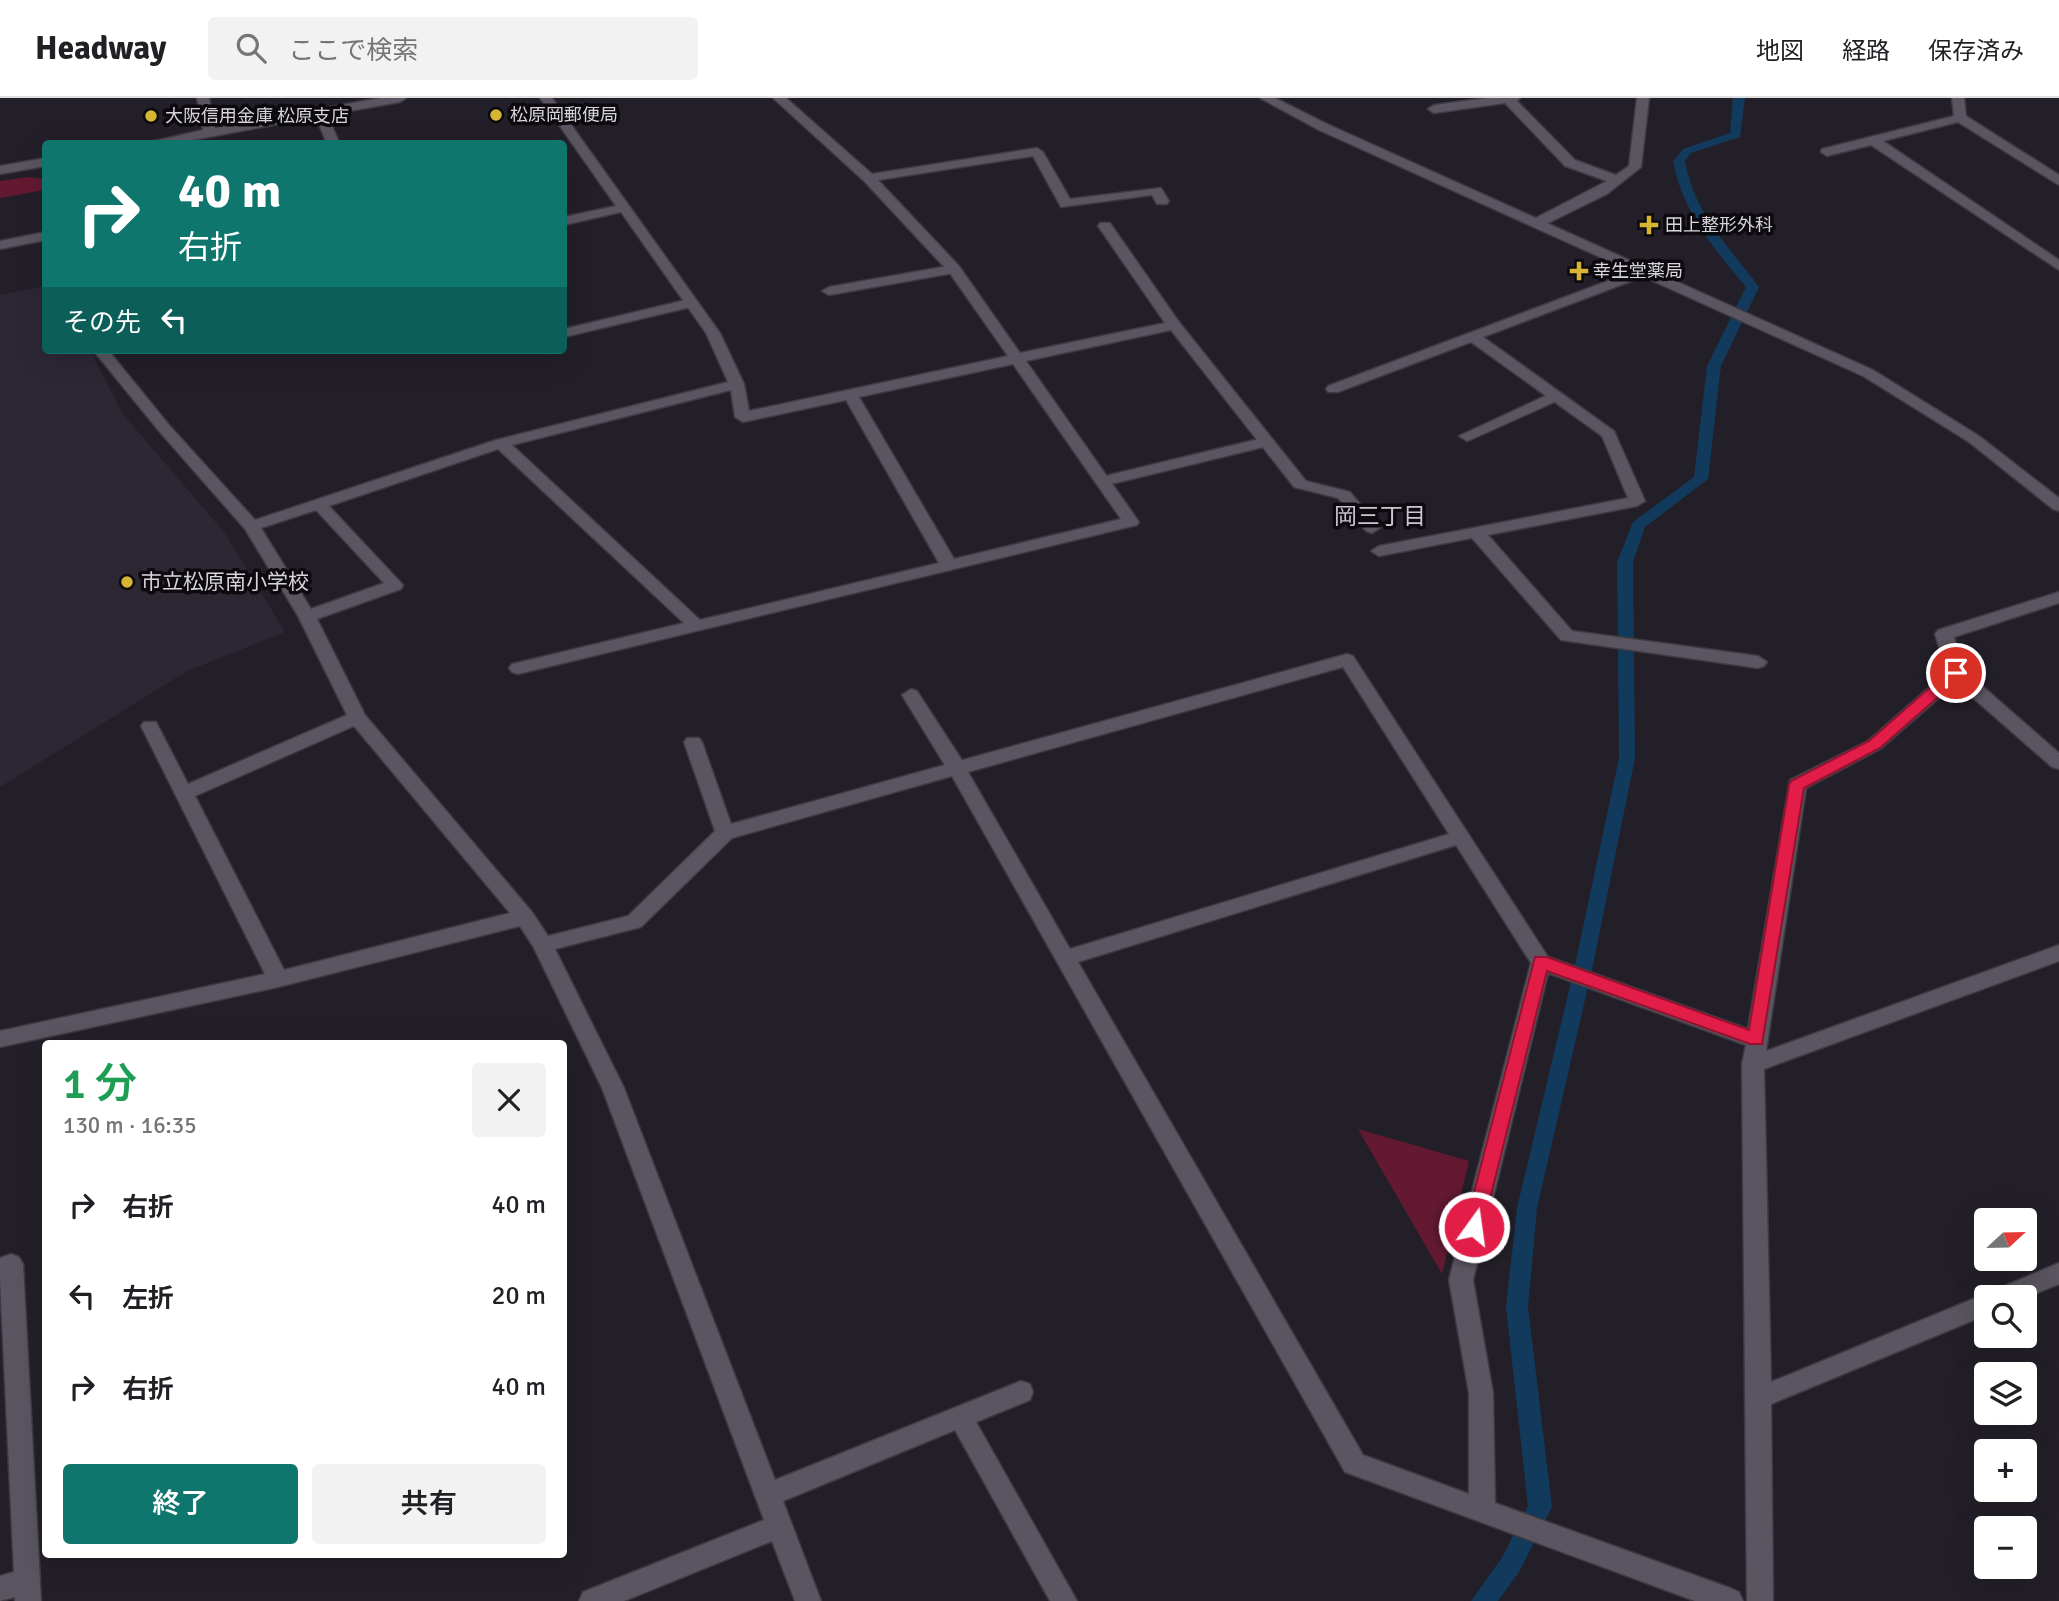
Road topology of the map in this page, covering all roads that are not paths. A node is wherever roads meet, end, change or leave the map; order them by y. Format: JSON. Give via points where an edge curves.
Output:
{"nodes":[{"id":1,"x":203,"y":98,"type":"edge"},
{"id":2,"x":400,"y":98,"type":"edge"},
{"id":3,"x":546,"y":98,"type":"edge"},
{"id":4,"x":779,"y":98,"type":"edge"},
{"id":5,"x":1266,"y":98,"type":"edge"},
{"id":6,"x":1514,"y":98,"type":"edge"},
{"id":7,"x":1643,"y":98,"type":"edge"},
{"id":8,"x":1958,"y":98,"type":"edge"},
{"id":9,"x":1508,"y":99,"type":"edge"},
{"id":10,"x":1434,"y":109,"type":"dead end"},
{"id":11,"x":320,"y":112,"type":"junction"},
{"id":12,"x":1960,"y":118,"type":"junction"},
{"id":13,"x":211,"y":132,"type":"junction"},
{"id":14,"x":169,"y":140,"type":"edge"},
{"id":15,"x":332,"y":140,"type":"edge"},
{"id":16,"x":1873,"y":140,"type":"junction"},
{"id":17,"x":1827,"y":152,"type":"dead end"},
{"id":18,"x":42,"y":163,"type":"edge"},
{"id":19,"x":0,"y":170,"type":"edge"},
{"id":20,"x":869,"y":178,"type":"junction"},
{"id":21,"x":1617,"y":180,"type":"junction"},
{"id":22,"x":2059,"y":181,"type":"edge"},
{"id":23,"x":1162,"y":201,"type":"dead end"},
{"id":24,"x":623,"y":208,"type":"junction"},
{"id":25,"x":567,"y":220,"type":"edge"},
{"id":26,"x":1537,"y":223,"type":"junction"},
{"id":27,"x":1105,"y":226,"type":"dead end"},
{"id":28,"x":42,"y":237,"type":"edge"},
{"id":29,"x":0,"y":245,"type":"edge"},
{"id":30,"x":2059,"y":266,"type":"edge"},
{"id":31,"x":954,"y":269,"type":"junction"},
{"id":32,"x":1645,"y":271,"type":"junction"},
{"id":33,"x":829,"y":291,"type":"dead end"},
{"id":34,"x":690,"y":303,"type":"junction"},
{"id":35,"x":1174,"y":325,"type":"junction"},
{"id":36,"x":567,"y":332,"type":"edge"},
{"id":37,"x":1473,"y":337,"type":"junction"},
{"id":38,"x":103,"y":354,"type":"edge"},
{"id":39,"x":1018,"y":357,"type":"junction"},
{"id":40,"x":737,"y":384,"type":"junction"},
{"id":41,"x":1334,"y":389,"type":"dead end"},
{"id":42,"x":850,"y":394,"type":"junction"},
{"id":43,"x":1556,"y":396,"type":"junction"},
{"id":44,"x":1467,"y":436,"type":"dead end"},
{"id":45,"x":1267,"y":442,"type":"junction"},
{"id":46,"x":501,"y":443,"type":"junction"},
{"id":47,"x":1103,"y":481,"type":"junction"},
{"id":48,"x":319,"y":504,"type":"junction"},
{"id":49,"x":2059,"y":506,"type":"edge"},
{"id":50,"x":252,"y":526,"type":"junction"},
{"id":51,"x":1372,"y":528,"type":"dead end"},
{"id":52,"x":1477,"y":533,"type":"junction"},
{"id":53,"x":1379,"y":551,"type":"dead end"},
{"id":54,"x":949,"y":565,"type":"junction"},
{"id":55,"x":2059,"y":597,"type":"edge"},
{"id":56,"x":307,"y":616,"type":"junction"},
{"id":57,"x":696,"y":626,"type":"junction"},
{"id":58,"x":1758,"y":662,"type":"dead end"},
{"id":59,"x":518,"y":668,"type":"dead end"},
{"id":60,"x":1956,"y":673,"type":"junction"},
{"id":61,"x":911,"y":695,"type":"dead end"},
{"id":62,"x":357,"y":718,"type":"junction"},
{"id":63,"x":150,"y":726,"type":"dead end"},
{"id":64,"x":693,"y":742,"type":"dead end"},
{"id":65,"x":2059,"y":763,"type":"edge"},
{"id":66,"x":958,"y":770,"type":"junction"},
{"id":67,"x":184,"y":793,"type":"junction"},
{"id":68,"x":725,"y":833,"type":"junction"},
{"id":69,"x":1461,"y":836,"type":"junction"},
{"id":70,"x":525,"y":917,"type":"junction"},
{"id":71,"x":543,"y":945,"type":"junction"},
{"id":72,"x":2059,"y":953,"type":"edge"},
{"id":73,"x":1065,"y":958,"type":"junction"},
{"id":74,"x":1544,"y":963,"type":"junction"},
{"id":75,"x":278,"y":979,"type":"junction"},
{"id":76,"x":0,"y":1039,"type":"edge"},
{"id":77,"x":1756,"y":1040,"type":"junction"},
{"id":78,"x":1753,"y":1063,"type":"junction"},
{"id":79,"x":0,"y":1268,"type":"edge"},
{"id":80,"x":2059,"y":1273,"type":"edge"},
{"id":81,"x":2031,"y":1285,"type":"edge"},
{"id":82,"x":1974,"y":1309,"type":"edge"},
{"id":83,"x":1021,"y":1392,"type":"dead end"},
{"id":84,"x":1759,"y":1398,"type":"junction"},
{"id":85,"x":960,"y":1416,"type":"junction"},
{"id":86,"x":767,"y":1495,"type":"junction"},
{"id":87,"x":1482,"y":1510,"type":"junction"},
{"id":88,"x":779,"y":1526,"type":"junction"},
{"id":89,"x":0,"y":1590,"type":"edge"},
{"id":90,"x":28,"y":1591,"type":"edge"},
{"id":91,"x":592,"y":1601,"type":"edge"},
{"id":92,"x":808,"y":1601,"type":"edge"},
{"id":93,"x":1064,"y":1601,"type":"edge"},
{"id":94,"x":1730,"y":1601,"type":"edge"},
{"id":95,"x":1760,"y":1601,"type":"edge"}],
"edges":[{"from":1,"to":13,"type":"street"},
{"from":2,"to":11,"type":"street"},
{"from":3,"to":24,"type":"street"},
{"from":4,"to":20,"type":"street"},
{"from":5,"to":26,"type":"street"},
{"from":6,"to":9,"type":"street"},
{"from":7,"to":21,"type":"street","via":[[1634,167]]},
{"from":8,"to":12,"type":"street"},
{"from":9,"to":10,"type":"street"},
{"from":9,"to":21,"type":"street","via":[[1570,163]]},
{"from":11,"to":13,"type":"street"},
{"from":11,"to":15,"type":"street"},
{"from":12,"to":16,"type":"street"},
{"from":12,"to":22,"type":"street"},
{"from":13,"to":14,"type":"street"},
{"from":16,"to":17,"type":"street"},
{"from":16,"to":30,"type":"street"},
{"from":18,"to":19,"type":"street"},
{"from":20,"to":23,"type":"street","via":[[1037,152],[1066,204],[1156,191]]},
{"from":20,"to":31,"type":"street"},
{"from":21,"to":26,"type":"street"},
{"from":24,"to":25,"type":"street"},
{"from":24,"to":34,"type":"street"},
{"from":26,"to":32,"type":"street"},
{"from":27,"to":35,"type":"street"},
{"from":28,"to":29,"type":"street"},
{"from":31,"to":33,"type":"street"},
{"from":31,"to":39,"type":"street"},
{"from":32,"to":37,"type":"street"},
{"from":32,"to":49,"type":"street","via":[[1868,373],[1974,439]]},
{"from":34,"to":36,"type":"street"},
{"from":34,"to":40,"type":"street","via":[[713,333]]},
{"from":35,"to":39,"type":"street"},
{"from":35,"to":45,"type":"street"},
{"from":37,"to":41,"type":"street"},
{"from":37,"to":43,"type":"street"},
{"from":38,"to":50,"type":"street"},
{"from":39,"to":42,"type":"street"},
{"from":39,"to":47,"type":"street"},
{"from":40,"to":42,"type":"street","via":[[743,417]]},
{"from":40,"to":46,"type":"street"},
{"from":42,"to":54,"type":"street"},
{"from":43,"to":44,"type":"street"},
{"from":43,"to":52,"type":"street","via":[[1609,434],[1637,501]]},
{"from":45,"to":47,"type":"street"},
{"from":45,"to":51,"type":"street","via":[[1300,484],[1344,495]]},
{"from":46,"to":48,"type":"street"},
{"from":46,"to":57,"type":"street"},
{"from":47,"to":54,"type":"street","via":[[1131,522]]},
{"from":48,"to":50,"type":"street"},
{"from":48,"to":56,"type":"street","via":[[395,585]]},
{"from":50,"to":56,"type":"street"},
{"from":52,"to":53,"type":"street"},
{"from":52,"to":58,"type":"street","via":[[1567,636]]},
{"from":54,"to":57,"type":"street"},
{"from":55,"to":60,"type":"street","via":[[1944,634]]},
{"from":56,"to":62,"type":"street"},
{"from":57,"to":59,"type":"street"},
{"from":60,"to":65,"type":"street"},
{"from":60,"to":77,"type":"street","via":[[1874,744],[1797,785]]},
{"from":61,"to":66,"type":"street"},
{"from":62,"to":67,"type":"street"},
{"from":62,"to":70,"type":"street"},
{"from":63,"to":67,"type":"street"},
{"from":64,"to":68,"type":"street"},
{"from":66,"to":68,"type":"street"},
{"from":66,"to":69,"type":"street","via":[[1347,660]]},
{"from":66,"to":73,"type":"street"},
{"from":67,"to":75,"type":"street"},
{"from":68,"to":71,"type":"street","via":[[634,922]]},
{"from":69,"to":73,"type":"street"},
{"from":69,"to":74,"type":"street"},
{"from":70,"to":71,"type":"street"},
{"from":70,"to":75,"type":"street"},
{"from":71,"to":86,"type":"street","via":[[613,1088]]},
{"from":72,"to":78,"type":"street"},
{"from":73,"to":87,"type":"street","via":[[1354,1464]]},
{"from":74,"to":77,"type":"street"},
{"from":74,"to":87,"type":"street","via":[[1461,1280],[1481,1393]]},
{"from":75,"to":76,"type":"street"},
{"from":77,"to":78,"type":"street"},
{"from":78,"to":84,"type":"street"},
{"from":79,"to":90,"type":"street","via":[[11,1264]]},
{"from":80,"to":81,"type":"street"},
{"from":82,"to":84,"type":"street"},
{"from":83,"to":85,"type":"street"},
{"from":84,"to":95,"type":"street"},
{"from":85,"to":86,"type":"street"},
{"from":85,"to":93,"type":"street"},
{"from":86,"to":88,"type":"street"},
{"from":87,"to":94,"type":"street"},
{"from":88,"to":91,"type":"street"},
{"from":88,"to":92,"type":"street"},
{"from":89,"to":90,"type":"street"}]}
